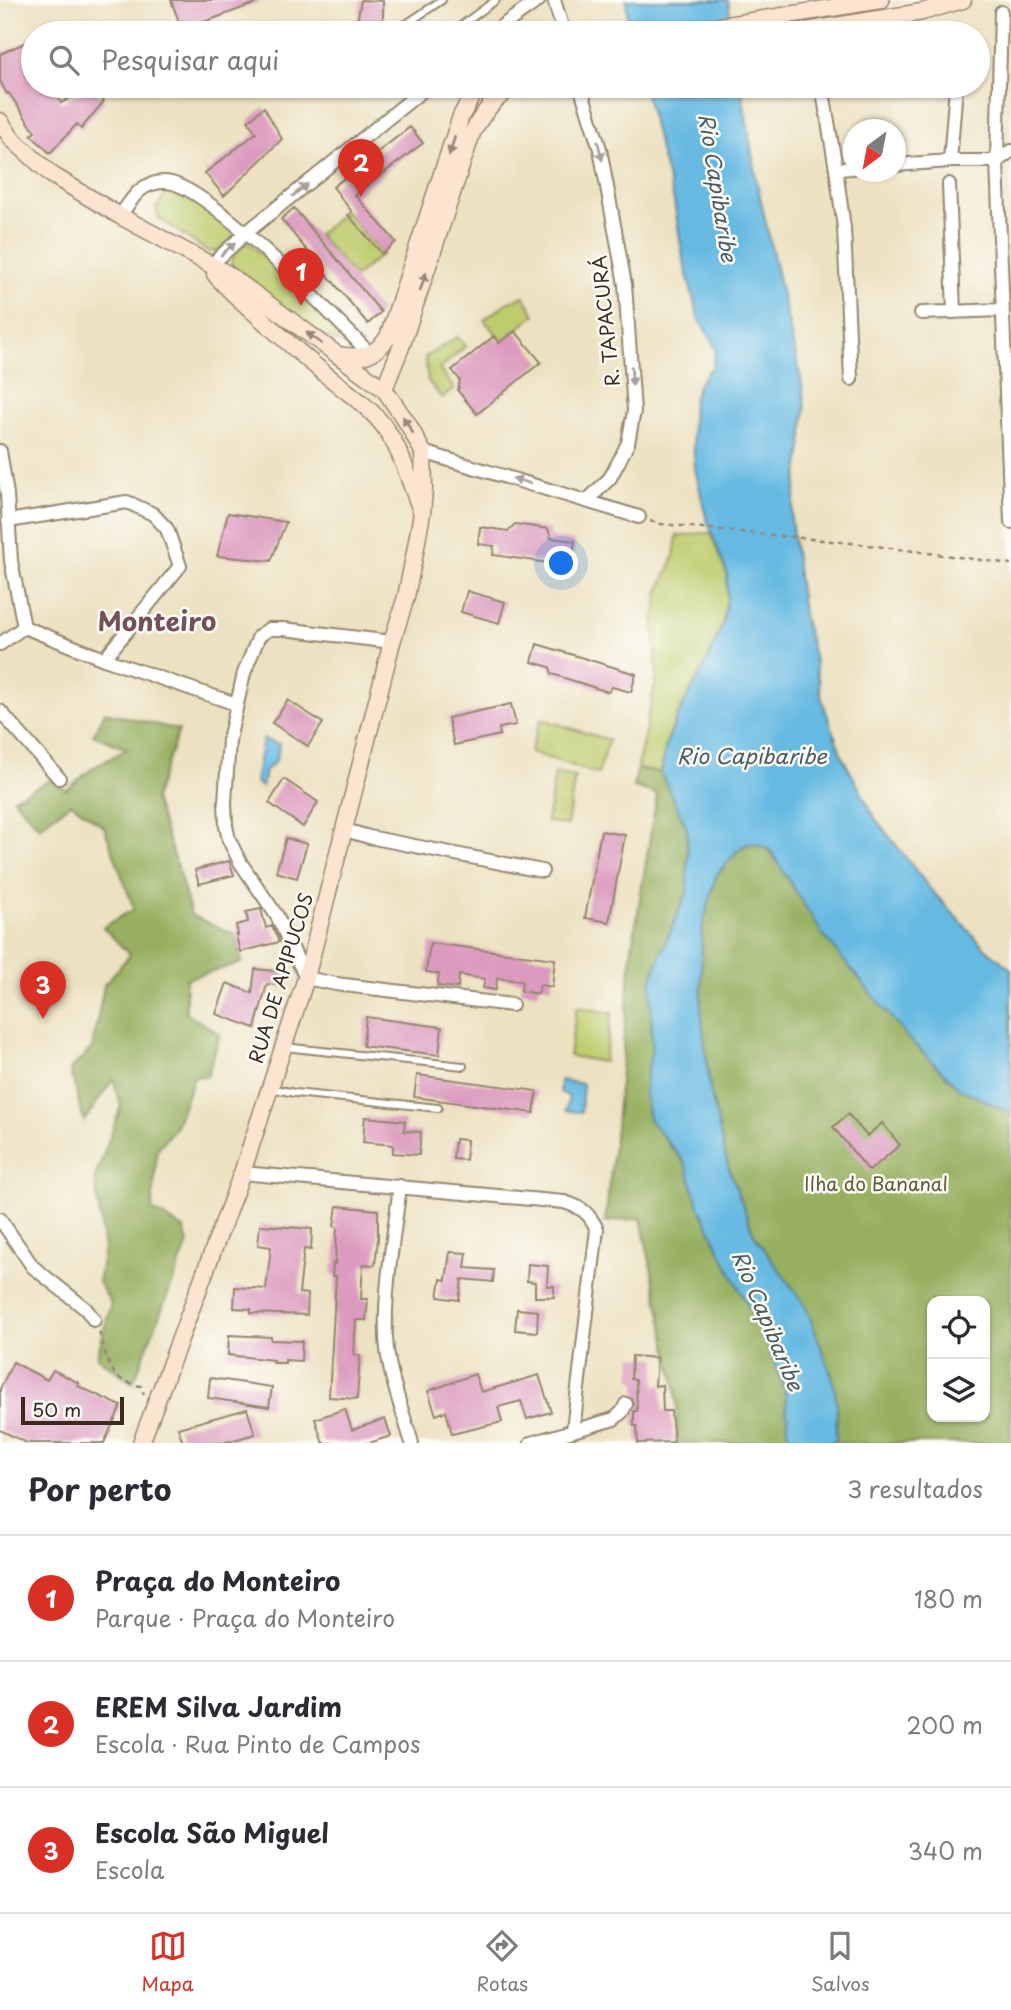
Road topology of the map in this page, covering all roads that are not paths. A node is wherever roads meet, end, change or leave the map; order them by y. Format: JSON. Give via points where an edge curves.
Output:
{"nodes":[{"id":1,"x":442,"y":0,"type":"edge"},
{"id":2,"x":496,"y":0,"type":"edge"},
{"id":3,"x":539,"y":0,"type":"edge"},
{"id":4,"x":554,"y":0,"type":"edge"},
{"id":5,"x":881,"y":0,"type":"edge"},
{"id":6,"x":963,"y":0,"type":"edge"},
{"id":7,"x":1001,"y":12,"type":"dead end"},
{"id":8,"x":411,"y":21,"type":"edge"},
{"id":9,"x":467,"y":21,"type":"edge"},
{"id":10,"x":509,"y":21,"type":"edge"},
{"id":11,"x":560,"y":21,"type":"edge"},
{"id":12,"x":751,"y":21,"type":"edge"},
{"id":13,"x":867,"y":21,"type":"edge"},
{"id":14,"x":412,"y":98,"type":"edge"},
{"id":15,"x":471,"y":98,"type":"edge"},
{"id":16,"x":498,"y":98,"type":"edge"},
{"id":17,"x":584,"y":98,"type":"edge"},
{"id":18,"x":823,"y":98,"type":"edge"},
{"id":19,"x":955,"y":98,"type":"edge"},
{"id":20,"x":0,"y":121,"type":"edge"},
{"id":21,"x":6,"y":140,"type":"edge"},
{"id":22,"x":1011,"y":151,"type":"edge"},
{"id":23,"x":950,"y":160,"type":"junction"},
{"id":24,"x":997,"y":161,"type":"junction"},
{"id":25,"x":906,"y":164,"type":"edge"},
{"id":26,"x":836,"y":169,"type":"junction"},
{"id":27,"x":843,"y":169,"type":"edge"},
{"id":28,"x":948,"y":184,"type":"dead end"},
{"id":29,"x":120,"y":216,"type":"junction"},
{"id":30,"x":247,"y":232,"type":"junction"},
{"id":31,"x":210,"y":266,"type":"junction"},
{"id":32,"x":1002,"y":310,"type":"junction"},
{"id":33,"x":954,"y":312,"type":"junction"},
{"id":34,"x":921,"y":313,"type":"dead end"},
{"id":35,"x":293,"y":348,"type":"junction"},
{"id":36,"x":335,"y":354,"type":"junction"},
{"id":37,"x":370,"y":354,"type":"junction"},
{"id":38,"x":851,"y":379,"type":"dead end"},
{"id":39,"x":384,"y":389,"type":"junction"},
{"id":40,"x":1009,"y":438,"type":"edge"},
{"id":41,"x":422,"y":452,"type":"junction"},
{"id":42,"x":0,"y":453,"type":"edge"},
{"id":43,"x":587,"y":501,"type":"junction"},
{"id":44,"x":422,"y":513,"type":"junction"},
{"id":45,"x":639,"y":517,"type":"dead end"},
{"id":46,"x":8,"y":521,"type":"junction"},
{"id":47,"x":1011,"y":522,"type":"edge"},
{"id":48,"x":24,"y":627,"type":"junction"},
{"id":49,"x":392,"y":642,"type":"junction"},
{"id":50,"x":0,"y":643,"type":"edge"},
{"id":51,"x":104,"y":659,"type":"junction"},
{"id":52,"x":236,"y":705,"type":"junction"},
{"id":53,"x":0,"y":711,"type":"edge"},
{"id":54,"x":59,"y":778,"type":"dead end"},
{"id":55,"x":345,"y":831,"type":"junction"},
{"id":56,"x":542,"y":871,"type":"dead end"},
{"id":57,"x":306,"y":978,"type":"junction"},
{"id":58,"x":512,"y":1005,"type":"dead end"},
{"id":59,"x":282,"y":1047,"type":"junction"},
{"id":60,"x":463,"y":1066,"type":"dead end"},
{"id":61,"x":269,"y":1088,"type":"junction"},
{"id":62,"x":438,"y":1108,"type":"dead end"},
{"id":63,"x":242,"y":1173,"type":"junction"},
{"id":64,"x":400,"y":1186,"type":"junction"},
{"id":65,"x":0,"y":1219,"type":"edge"},
{"id":66,"x":94,"y":1320,"type":"road end"},
{"id":67,"x":626,"y":1404,"type":"dead end"},
{"id":68,"x":573,"y":1430,"type":"junction"},
{"id":69,"x":141,"y":1443,"type":"edge"},
{"id":70,"x":412,"y":1443,"type":"edge"},
{"id":71,"x":531,"y":1443,"type":"edge"}],
"edges":[{"from":1,"to":8,"type":"lane"},
{"from":2,"to":9,"type":"lane"},
{"from":3,"to":10,"type":"street"},
{"from":4,"to":11,"type":"street"},
{"from":5,"to":12,"type":"main road"},
{"from":6,"to":13,"type":"main road"},
{"from":7,"to":24,"type":"street"},
{"from":30,"to":14,"type":"street","one_way":true},
{"from":15,"to":37,"type":"main road","one_way":true,"via":[[388,337]]},
{"from":39,"to":16,"type":"main road","one_way":true,"via":[[472,133]]},
{"from":17,"to":43,"type":"street","name":"R. TAPACURÁ","one_way":true,"via":[[600,149],[625,284],[634,411],[628,443],[617,466]]},
{"from":18,"to":26,"type":"street"},
{"from":19,"to":23,"type":"street"},
{"from":20,"to":21,"type":"main road"},
{"from":21,"to":29,"type":"main road"},
{"from":22,"to":24,"type":"street"},
{"from":23,"to":24,"type":"street"},
{"from":23,"to":25,"type":"street"},
{"from":24,"to":32,"type":"street"},
{"from":26,"to":27,"type":"street"},
{"from":26,"to":38,"type":"street","via":[[844,228]]},
{"from":28,"to":33,"type":"street"},
{"from":29,"to":30,"type":"street","via":[[142,187],[180,184]]},
{"from":29,"to":31,"type":"main road"},
{"from":31,"to":30,"type":"street","one_way":true},
{"from":30,"to":37,"type":"street"},
{"from":31,"to":35,"type":"main road"},
{"from":36,"to":31,"type":"main road","one_way":true},
{"from":32,"to":33,"type":"street"},
{"from":32,"to":40,"type":"street"},
{"from":33,"to":34,"type":"street"},
{"from":35,"to":39,"type":"main road"},
{"from":35,"to":44,"type":"main road","via":[[384,425],[406,466]]},
{"from":36,"to":37,"type":"main road","via":[[354,358]]},
{"from":36,"to":39,"type":"main road"},
{"from":41,"to":39,"type":"main road","one_way":true},
{"from":40,"to":47,"type":"street"},
{"from":43,"to":41,"type":"street","one_way":true},
{"from":41,"to":44,"type":"main road","name":"RUA DE APIPUCOS"},
{"from":42,"to":46,"type":"street"},
{"from":43,"to":45,"type":"street"},
{"from":44,"to":49,"type":"main road","name":"RUA DE APIPUCOS"},
{"from":46,"to":48,"type":"street"},
{"from":46,"to":51,"type":"street","via":[[127,502],[153,514],[167,529],[180,566]]},
{"from":48,"to":50,"type":"street"},
{"from":48,"to":51,"type":"street"},
{"from":49,"to":52,"type":"street","via":[[269,629],[255,643]]},
{"from":49,"to":55,"type":"main road","name":"RUA DE APIPUCOS"},
{"from":51,"to":52,"type":"street"},
{"from":52,"to":57,"type":"street","via":[[226,770],[229,840],[277,916]]},
{"from":53,"to":54,"type":"street"},
{"from":55,"to":56,"type":"street"},
{"from":55,"to":57,"type":"main road","name":"RUA DE APIPUCOS"},
{"from":57,"to":58,"type":"street"},
{"from":57,"to":59,"type":"main road","name":"RUA DE APIPUCOS"},
{"from":59,"to":60,"type":"lane"},
{"from":59,"to":61,"type":"main road","name":"RUA DE APIPUCOS"},
{"from":61,"to":62,"type":"lane"},
{"from":61,"to":63,"type":"main road","name":"RUA DE APIPUCOS"},
{"from":63,"to":64,"type":"street"},
{"from":63,"to":69,"type":"main road","name":"RUA DE APIPUCOS"},
{"from":64,"to":68,"type":"street","via":[[565,1202],[589,1214],[597,1229]]},
{"from":64,"to":70,"type":"street","via":[[386,1338]]},
{"from":65,"to":66,"type":"street","via":[[33,1267]]},
{"from":67,"to":68,"type":"street","via":[[614,1419]]},
{"from":68,"to":71,"type":"street"}]}
